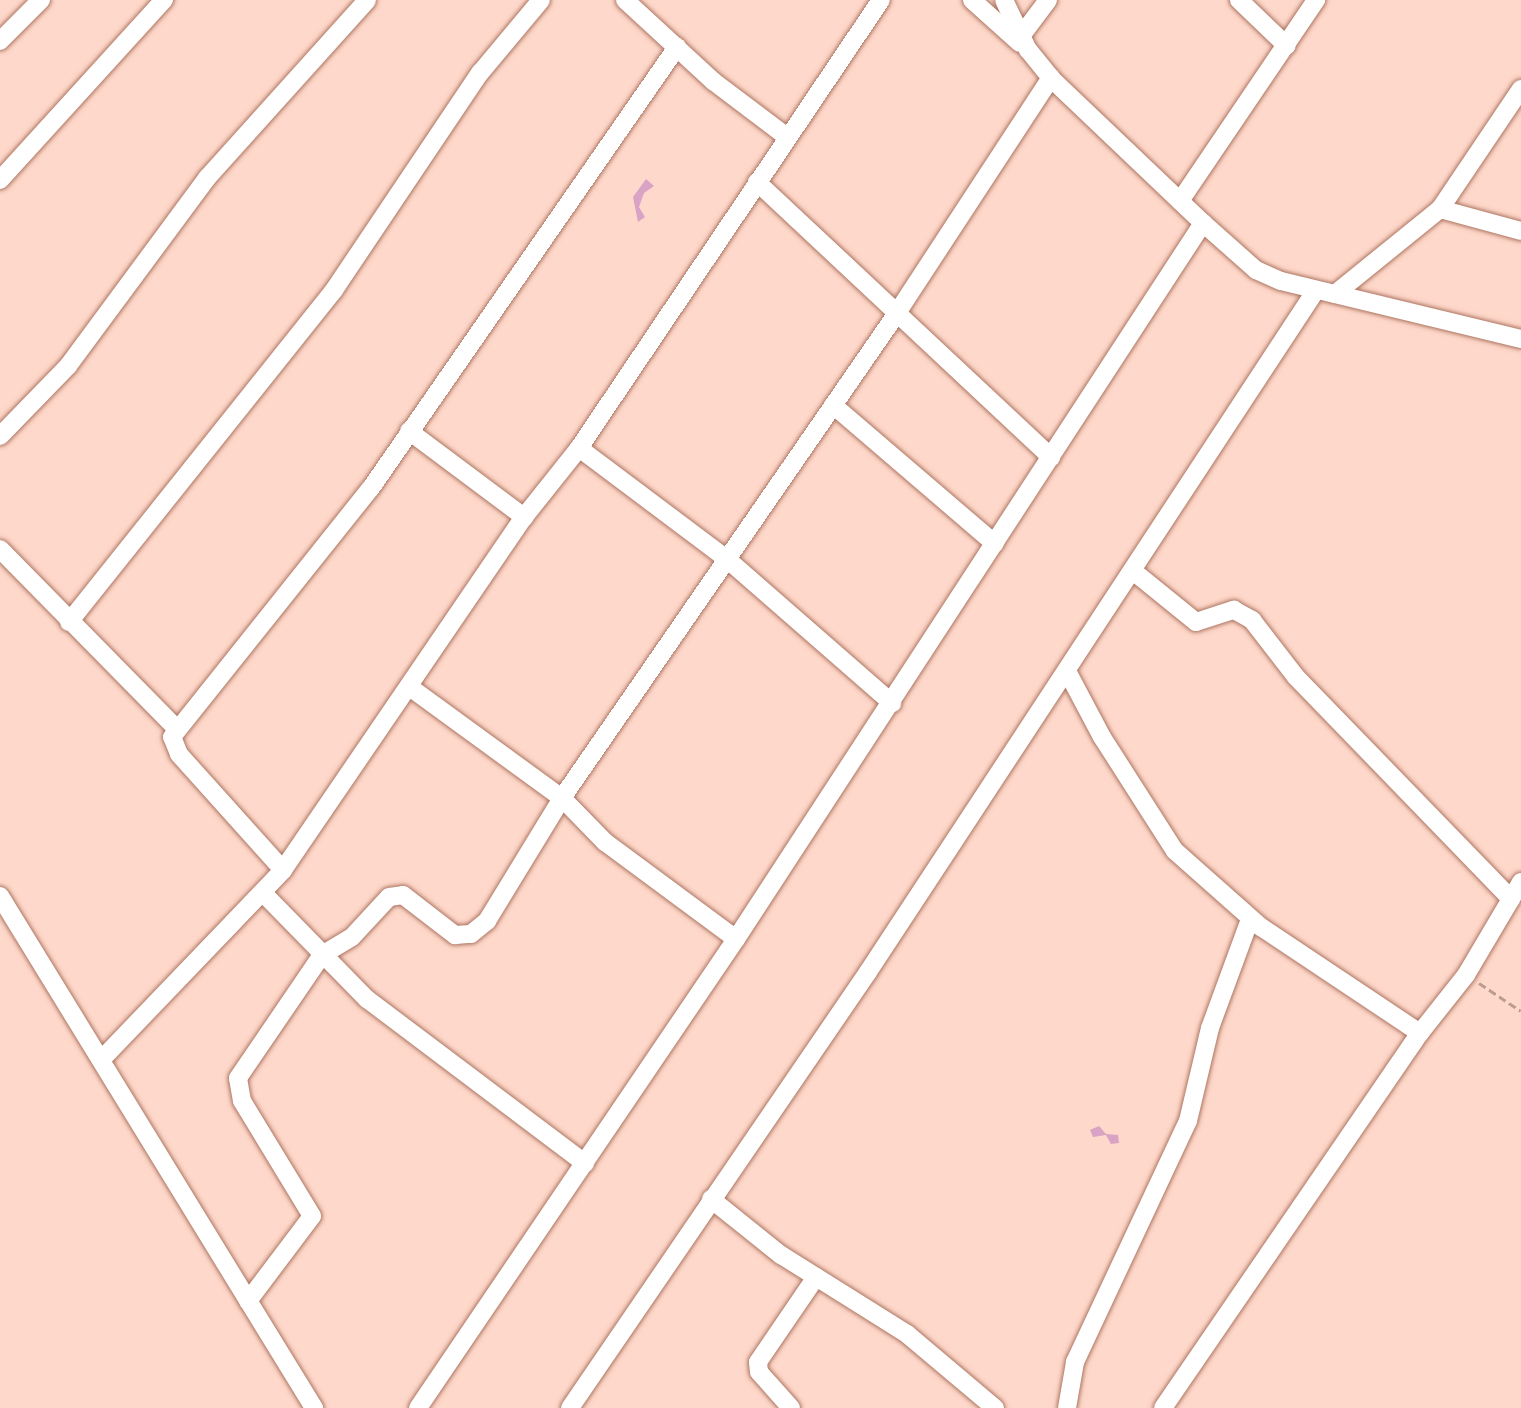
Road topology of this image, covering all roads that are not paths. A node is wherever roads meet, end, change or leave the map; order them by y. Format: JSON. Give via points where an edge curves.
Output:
{"nodes":[{"id":1,"x":41,"y":0,"type":"edge"},
{"id":2,"x":164,"y":0,"type":"edge"},
{"id":3,"x":367,"y":0,"type":"edge"},
{"id":4,"x":541,"y":0,"type":"edge"},
{"id":5,"x":625,"y":0,"type":"edge"},
{"id":6,"x":881,"y":0,"type":"edge"},
{"id":7,"x":972,"y":0,"type":"edge"},
{"id":8,"x":1004,"y":0,"type":"edge"},
{"id":9,"x":1048,"y":0,"type":"edge"},
{"id":10,"x":1239,"y":0,"type":"edge"},
{"id":11,"x":1316,"y":0,"type":"edge"},
{"id":12,"x":0,"y":41,"type":"edge"},
{"id":13,"x":1024,"y":43,"type":"junction"},
{"id":14,"x":1287,"y":46,"type":"junction"},
{"id":15,"x":677,"y":47,"type":"junction"},
{"id":16,"x":1051,"y":78,"type":"junction"},
{"id":17,"x":1521,"y":89,"type":"edge"},
{"id":18,"x":787,"y":137,"type":"junction"},
{"id":19,"x":0,"y":180,"type":"edge"},
{"id":20,"x":757,"y":182,"type":"junction"},
{"id":21,"x":1180,"y":201,"type":"junction"},
{"id":22,"x":1440,"y":209,"type":"junction"},
{"id":23,"x":1203,"y":223,"type":"junction"},
{"id":24,"x":1521,"y":231,"type":"edge"},
{"id":25,"x":1316,"y":290,"type":"junction"},
{"id":26,"x":1335,"y":294,"type":"junction"},
{"id":27,"x":895,"y":316,"type":"junction"},
{"id":28,"x":1521,"y":339,"type":"edge"},
{"id":29,"x":833,"y":405,"type":"junction"},
{"id":30,"x":409,"y":431,"type":"junction"},
{"id":31,"x":0,"y":436,"type":"edge"},
{"id":32,"x":579,"y":448,"type":"junction"},
{"id":33,"x":1051,"y":457,"type":"junction"},
{"id":34,"x":524,"y":517,"type":"junction"},
{"id":35,"x":995,"y":544,"type":"junction"},
{"id":36,"x":0,"y":549,"type":"edge"},
{"id":37,"x":728,"y":560,"type":"junction"},
{"id":38,"x":1133,"y":571,"type":"junction"},
{"id":39,"x":69,"y":622,"type":"junction"},
{"id":40,"x":1067,"y":671,"type":"junction"},
{"id":41,"x":411,"y":688,"type":"junction"},
{"id":42,"x":892,"y":703,"type":"junction"},
{"id":43,"x":177,"y":729,"type":"junction"},
{"id":44,"x":562,"y":798,"type":"junction"},
{"id":45,"x":283,"y":870,"type":"junction"},
{"id":46,"x":1521,"y":882,"type":"edge"},
{"id":47,"x":264,"y":894,"type":"junction"},
{"id":48,"x":0,"y":896,"type":"edge"},
{"id":49,"x":1511,"y":899,"type":"junction"},
{"id":50,"x":1250,"y":919,"type":"junction"},
{"id":51,"x":736,"y":939,"type":"junction"},
{"id":52,"x":322,"y":955,"type":"junction"},
{"id":53,"x":1420,"y":1033,"type":"junction"},
{"id":54,"x":101,"y":1060,"type":"junction"},
{"id":55,"x":585,"y":1163,"type":"junction"},
{"id":56,"x":711,"y":1199,"type":"junction"},
{"id":57,"x":816,"y":1277,"type":"junction"},
{"id":58,"x":248,"y":1301,"type":"junction"},
{"id":59,"x":314,"y":1408,"type":"edge"},
{"id":60,"x":418,"y":1408,"type":"edge"},
{"id":61,"x":570,"y":1408,"type":"edge"},
{"id":62,"x":791,"y":1408,"type":"edge"},
{"id":63,"x":995,"y":1408,"type":"edge"},
{"id":64,"x":1067,"y":1408,"type":"edge"},
{"id":65,"x":1163,"y":1408,"type":"edge"}],
"edges":[{"from":1,"to":12,"type":"street"},
{"from":2,"to":19,"type":"street"},
{"from":3,"to":31,"type":"street","via":[[207,178],[68,366]]},
{"from":4,"to":39,"type":"street","via":[[480,73],[334,290]]},
{"from":5,"to":15,"type":"street"},
{"from":6,"to":18,"type":"street"},
{"from":7,"to":13,"type":"street"},
{"from":8,"to":13,"type":"street"},
{"from":9,"to":13,"type":"street"},
{"from":10,"to":14,"type":"street"},
{"from":11,"to":14,"type":"street"},
{"from":13,"to":16,"type":"street"},
{"from":14,"to":21,"type":"street"},
{"from":15,"to":18,"type":"street"},
{"from":15,"to":30,"type":"street"},
{"from":16,"to":21,"type":"street"},
{"from":16,"to":27,"type":"street"},
{"from":17,"to":22,"type":"street"},
{"from":18,"to":20,"type":"street"},
{"from":20,"to":27,"type":"street"},
{"from":20,"to":32,"type":"street"},
{"from":21,"to":23,"type":"street"},
{"from":22,"to":24,"type":"street"},
{"from":22,"to":26,"type":"street"},
{"from":23,"to":25,"type":"street","via":[[1256,270]]},
{"from":23,"to":33,"type":"street"},
{"from":25,"to":26,"type":"street"},
{"from":25,"to":38,"type":"street"},
{"from":26,"to":28,"type":"street"},
{"from":27,"to":29,"type":"street"},
{"from":27,"to":33,"type":"street"},
{"from":29,"to":35,"type":"street"},
{"from":29,"to":37,"type":"street"},
{"from":30,"to":34,"type":"street"},
{"from":30,"to":43,"type":"street","via":[[332,539]]},
{"from":32,"to":34,"type":"street"},
{"from":32,"to":37,"type":"street"},
{"from":33,"to":35,"type":"street"},
{"from":34,"to":41,"type":"street"},
{"from":35,"to":42,"type":"street"},
{"from":36,"to":39,"type":"street"},
{"from":37,"to":42,"type":"street"},
{"from":37,"to":44,"type":"street"},
{"from":38,"to":40,"type":"street"},
{"from":38,"to":49,"type":"street","via":[[1196,622],[1234,610],[1252,620],[1296,677]]},
{"from":39,"to":43,"type":"street"},
{"from":40,"to":50,"type":"street","via":[[1155,826]]},
{"from":40,"to":56,"type":"street"},
{"from":41,"to":44,"type":"street"},
{"from":41,"to":45,"type":"street"},
{"from":42,"to":51,"type":"street"},
{"from":43,"to":45,"type":"street","via":[[172,737],[179,754]]},
{"from":44,"to":51,"type":"street","via":[[605,842]]},
{"from":44,"to":52,"type":"street","via":[[480,930],[455,935],[396,893],[352,937]]},
{"from":45,"to":47,"type":"street"},
{"from":46,"to":49,"type":"street"},
{"from":47,"to":52,"type":"street"},
{"from":47,"to":54,"type":"street"},
{"from":48,"to":54,"type":"street"},
{"from":49,"to":53,"type":"street","via":[[1466,975]]},
{"from":50,"to":53,"type":"street"},
{"from":50,"to":64,"type":"street","via":[[1210,1028],[1184,1132],[1075,1362]]},
{"from":51,"to":55,"type":"street"},
{"from":52,"to":55,"type":"street","via":[[367,999]]},
{"from":52,"to":58,"type":"street","via":[[238,1078],[242,1101],[312,1216]]},
{"from":53,"to":65,"type":"street"},
{"from":54,"to":58,"type":"street"},
{"from":55,"to":60,"type":"street"},
{"from":56,"to":57,"type":"street"},
{"from":56,"to":61,"type":"street"},
{"from":57,"to":62,"type":"street","via":[[758,1362],[759,1372]]},
{"from":57,"to":63,"type":"street","via":[[897,1327]]},
{"from":58,"to":59,"type":"street"}]}
